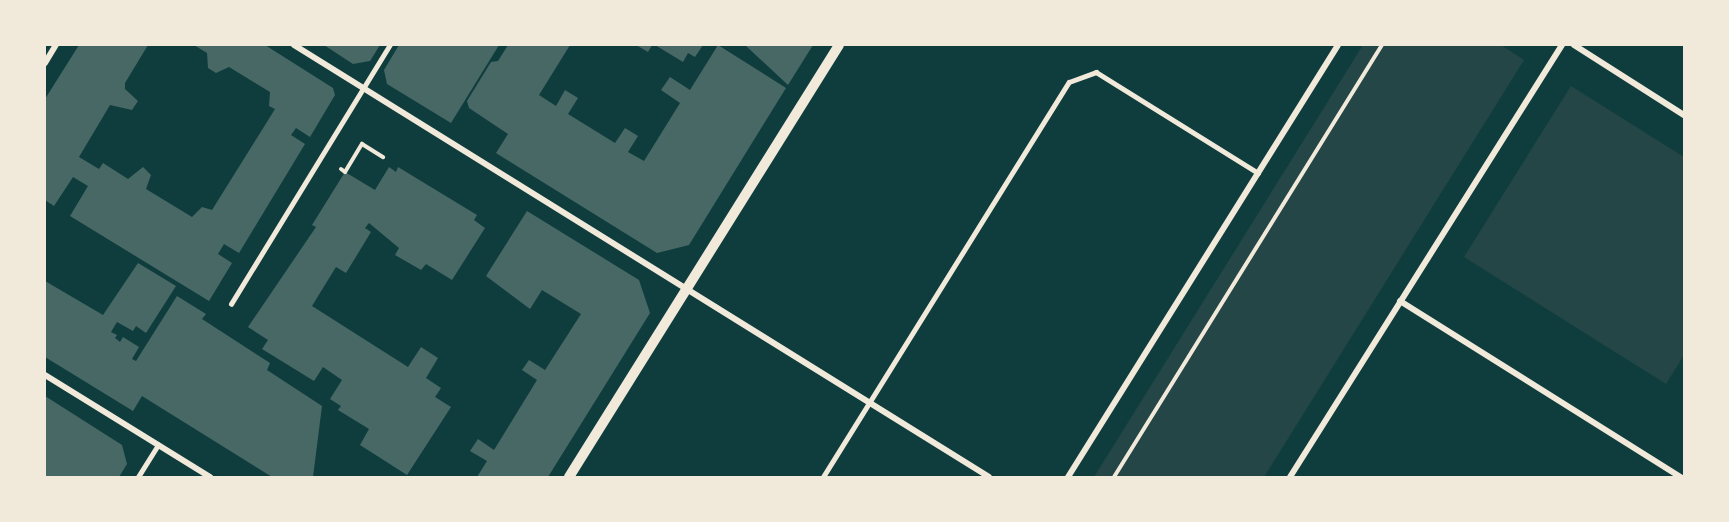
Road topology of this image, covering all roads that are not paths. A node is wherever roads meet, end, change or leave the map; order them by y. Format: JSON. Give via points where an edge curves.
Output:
{"nodes":[{"id":1,"x":56,"y":45,"type":"edge"},
{"id":2,"x":294,"y":45,"type":"edge"},
{"id":3,"x":390,"y":45,"type":"edge"},
{"id":4,"x":839,"y":45,"type":"edge"},
{"id":5,"x":1338,"y":45,"type":"edge"},
{"id":6,"x":1562,"y":45,"type":"edge"},
{"id":7,"x":1574,"y":45,"type":"edge"},
{"id":8,"x":45,"y":63,"type":"edge"},
{"id":9,"x":363,"y":88,"type":"junction"},
{"id":10,"x":1684,"y":115,"type":"edge"},
{"id":11,"x":1258,"y":173,"type":"junction"},
{"id":12,"x":687,"y":288,"type":"junction"},
{"id":13,"x":1400,"y":301,"type":"junction"},
{"id":14,"x":231,"y":304,"type":"dead end"},
{"id":15,"x":45,"y":375,"type":"edge"},
{"id":16,"x":869,"y":403,"type":"junction"},
{"id":17,"x":158,"y":445,"type":"junction"},
{"id":18,"x":138,"y":477,"type":"edge"},
{"id":19,"x":210,"y":477,"type":"edge"},
{"id":20,"x":569,"y":477,"type":"edge"},
{"id":21,"x":823,"y":477,"type":"edge"},
{"id":22,"x":989,"y":477,"type":"edge"},
{"id":23,"x":1068,"y":477,"type":"edge"},
{"id":24,"x":1290,"y":477,"type":"edge"},
{"id":25,"x":1681,"y":477,"type":"edge"}],
"edges":[{"from":1,"to":8,"type":"street"},
{"from":2,"to":9,"type":"street"},
{"from":3,"to":9,"type":"lane"},
{"from":4,"to":12,"type":"street"},
{"from":5,"to":11,"type":"street"},
{"from":6,"to":13,"type":"street"},
{"from":7,"to":10,"type":"street"},
{"from":9,"to":12,"type":"street"},
{"from":9,"to":14,"type":"lane"},
{"from":11,"to":16,"type":"lane","via":[[1095,72],[1069,82]]},
{"from":11,"to":23,"type":"street"},
{"from":12,"to":16,"type":"street"},
{"from":12,"to":20,"type":"street"},
{"from":13,"to":24,"type":"street"},
{"from":13,"to":25,"type":"street"},
{"from":15,"to":17,"type":"street"},
{"from":16,"to":21,"type":"lane"},
{"from":16,"to":22,"type":"street"},
{"from":17,"to":18,"type":"lane"},
{"from":17,"to":19,"type":"street"}]}
